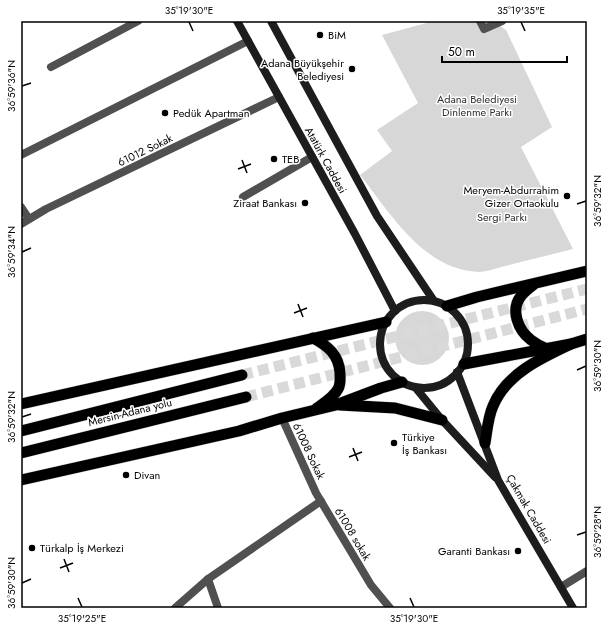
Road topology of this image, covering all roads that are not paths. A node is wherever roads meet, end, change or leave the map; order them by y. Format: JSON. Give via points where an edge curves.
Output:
{"nodes":[{"id":1,"x":138,"y":21,"type":"edge"},
{"id":2,"x":237,"y":21,"type":"edge"},
{"id":3,"x":272,"y":21,"type":"edge"},
{"id":4,"x":480,"y":21,"type":"edge"},
{"id":5,"x":502,"y":21,"type":"edge"},
{"id":6,"x":248,"y":41,"type":"junction"},
{"id":7,"x":51,"y":67,"type":"dead end"},
{"id":8,"x":279,"y":97,"type":"junction"},
{"id":9,"x":21,"y":156,"type":"edge"},
{"id":10,"x":312,"y":158,"type":"junction"},
{"id":11,"x":243,"y":197,"type":"dead end"},
{"id":12,"x":21,"y":207,"type":"edge"},
{"id":13,"x":29,"y":219,"type":"junction"},
{"id":14,"x":21,"y":224,"type":"edge"},
{"id":15,"x":587,"y":271,"type":"edge"},
{"id":16,"x":535,"y":283,"type":"junction"},
{"id":17,"x":434,"y":301,"type":"junction"},
{"id":18,"x":447,"y":306,"type":"junction"},
{"id":19,"x":395,"y":311,"type":"junction"},
{"id":20,"x":386,"y":322,"type":"junction"},
{"id":21,"x":313,"y":338,"type":"junction"},
{"id":22,"x":587,"y":339,"type":"edge"},
{"id":23,"x":571,"y":344,"type":"junction"},
{"id":24,"x":545,"y":348,"type":"junction"},
{"id":25,"x":460,"y":368,"type":"junction"},
{"id":26,"x":242,"y":375,"type":"tunnel mouth"},
{"id":27,"x":402,"y":382,"type":"junction"},
{"id":28,"x":415,"y":387,"type":"junction"},
{"id":29,"x":246,"y":397,"type":"tunnel mouth"},
{"id":30,"x":21,"y":404,"type":"edge"},
{"id":31,"x":336,"y":405,"type":"junction"},
{"id":32,"x":314,"y":411,"type":"junction"},
{"id":33,"x":282,"y":418,"type":"junction"},
{"id":34,"x":442,"y":420,"type":"junction"},
{"id":35,"x":21,"y":431,"type":"edge"},
{"id":36,"x":485,"y":443,"type":"junction"},
{"id":37,"x":21,"y":453,"type":"edge"},
{"id":38,"x":21,"y":480,"type":"edge"},
{"id":39,"x":498,"y":480,"type":"junction"},
{"id":40,"x":316,"y":493,"type":"joint"},
{"id":41,"x":321,"y":501,"type":"junction"},
{"id":42,"x":587,"y":571,"type":"edge"},
{"id":43,"x":208,"y":578,"type":"junction"},
{"id":44,"x":561,"y":587,"type":"junction"},
{"id":45,"x":175,"y":608,"type":"edge"},
{"id":46,"x":218,"y":608,"type":"edge"},
{"id":47,"x":390,"y":608,"type":"edge"},
{"id":48,"x":573,"y":608,"type":"edge"}],
"edges":[{"from":1,"to":7,"type":"street"},
{"from":2,"to":6,"type":"main road","name":"Atatürk Caddesi"},
{"from":3,"to":17,"type":"main road","name":"Atatürk Caddesi","via":[[377,216]]},
{"from":4,"to":5,"type":"street","via":[[484,29]]},
{"from":6,"to":8,"type":"main road","name":"Atatürk Caddesi"},
{"from":6,"to":9,"type":"street"},
{"from":8,"to":10,"type":"main road","name":"Atatürk Caddesi"},
{"from":8,"to":13,"type":"street","name":"61012 Sokak"},
{"from":10,"to":11,"type":"street"},
{"from":10,"to":19,"type":"main road","name":"Atatürk Caddesi"},
{"from":12,"to":13,"type":"street"},
{"from":13,"to":14,"type":"street","name":"61012 Sokak"},
{"from":15,"to":16,"type":"highway"},
{"from":16,"to":18,"type":"highway"},
{"from":16,"to":24,"type":"highway","via":[[517,303],[516,317],[522,331]]},
{"from":17,"to":18,"type":"main road"},
{"from":17,"to":19,"type":"main road","via":[[420,300],[407,303]]},
{"from":18,"to":25,"type":"main road","via":[[465,326],[468,339],[467,353]]},
{"from":19,"to":20,"type":"main road"},
{"from":20,"to":21,"type":"highway"},
{"from":20,"to":27,"type":"main road","via":[[381,334],[380,348],[391,373]]},
{"from":21,"to":30,"type":"highway"},
{"from":21,"to":32,"type":"highway","via":[[332,351],[340,367],[338,390]]},
{"from":22,"to":23,"type":"highway"},
{"from":23,"to":24,"type":"highway"},
{"from":23,"to":36,"type":"highway","via":[[540,358],[505,386],[493,406]]},
{"from":24,"to":25,"type":"highway"},
{"from":25,"to":28,"type":"main road","via":[[442,384],[428,388]]},
{"from":25,"to":36,"type":"main road","name":"Çakmak Caddesi"},
{"from":26,"to":35,"type":"highway","name":"Mersin-Adana yolu"},
{"from":27,"to":28,"type":"main road"},
{"from":27,"to":31,"type":"highway"},
{"from":28,"to":34,"type":"main road"},
{"from":29,"to":37,"type":"highway","name":"Mersin-Adana yolu"},
{"from":31,"to":32,"type":"highway"},
{"from":31,"to":34,"type":"highway","via":[[395,408]]},
{"from":32,"to":33,"type":"highway"},
{"from":33,"to":38,"type":"highway","via":[[240,431]]},
{"from":33,"to":40,"type":"street","name":"61008 Sokak"},
{"from":34,"to":39,"type":"main road"},
{"from":36,"to":39,"type":"main road","name":"Çakmak Caddesi"},
{"from":39,"to":44,"type":"main road","name":"Çakmak Caddesi"},
{"from":40,"to":41,"type":"street","name":"61008 sokak"},
{"from":41,"to":43,"type":"street"},
{"from":41,"to":47,"type":"street","name":"61008 sokak","via":[[371,585]]},
{"from":42,"to":44,"type":"street"},
{"from":43,"to":45,"type":"street"},
{"from":43,"to":46,"type":"street"},
{"from":44,"to":48,"type":"main road","name":"Çakmak Caddesi"}]}
